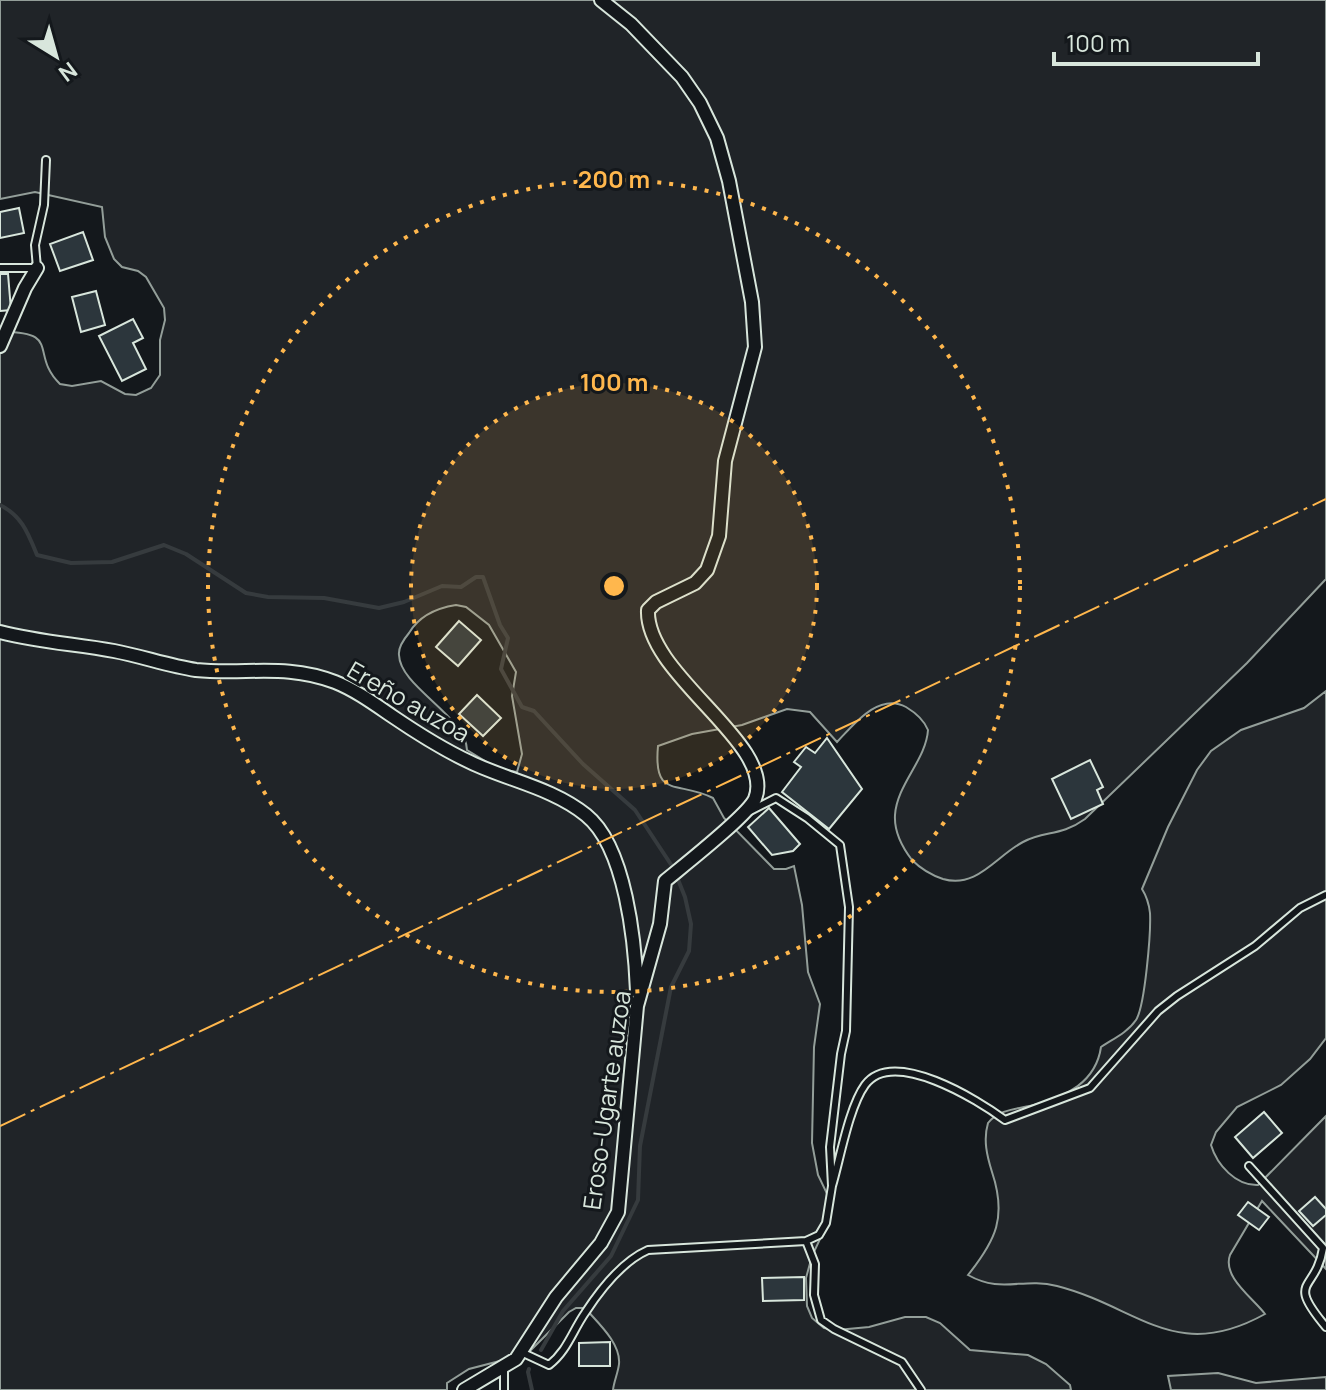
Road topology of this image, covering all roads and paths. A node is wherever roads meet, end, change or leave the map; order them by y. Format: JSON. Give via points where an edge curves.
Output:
{"nodes":[{"id":1,"x":601,"y":0,"type":"edge"},
{"id":2,"x":46,"y":160,"type":"dead end"},
{"id":3,"x":0,"y":268,"type":"edge"},
{"id":4,"x":37,"y":268,"type":"junction"},
{"id":5,"x":0,"y":346,"type":"edge"},
{"id":6,"x":0,"y":632,"type":"edge"},
{"id":7,"x":743,"y":815,"type":"junction"},
{"id":8,"x":1326,"y":895,"type":"edge"},
{"id":9,"x":637,"y":1006,"type":"junction"},
{"id":10,"x":1249,"y":1166,"type":"dead end"},
{"id":11,"x":832,"y":1186,"type":"junction"},
{"id":12,"x":806,"y":1241,"type":"junction"},
{"id":13,"x":1326,"y":1327,"type":"edge"},
{"id":14,"x":521,"y":1352,"type":"junction"},
{"id":15,"x":504,"y":1367,"type":"junction"},
{"id":16,"x":464,"y":1390,"type":"edge"},
{"id":17,"x":504,"y":1390,"type":"edge"},
{"id":18,"x":921,"y":1390,"type":"edge"}],
"edges":[{"from":1,"to":7,"type":"street","via":[[682,77],[700,103],[721,152],[752,302],[755,347],[725,461],[719,536],[707,570],[695,583],[656,602],[648,610],[647,622],[686,685],[746,749],[756,779],[755,798]]},
{"from":2,"to":4,"type":"lane"},
{"from":3,"to":4,"type":"lane"},
{"from":4,"to":5,"type":"street"},
{"from":6,"to":9,"type":"street","name":"Ereño auzoa","via":[[195,669],[296,672],[333,681],[434,744],[585,813],[610,849],[621,878],[635,944]]},
{"from":7,"to":9,"type":"street","name":"Eroso-Ugarte auzoa","via":[[665,881],[660,924]]},
{"from":7,"to":11,"type":"lane","name":"Eroso-Ugarte auzoa","via":[[776,798],[840,845],[849,907],[846,1031],[830,1147]]},
{"from":8,"to":11,"type":"lane","name":"Eroso-Ugarte auzoa","via":[[1300,908],[1255,946],[1158,1011],[1090,1088],[1074,1096],[1005,1120],[949,1084],[884,1073],[867,1083]]},
{"from":9,"to":14,"type":"street","name":"Eroso-Ugarte auzoa","via":[[618,1212]]},
{"from":10,"to":13,"type":"lane","via":[[1323,1248],[1304,1295]]},
{"from":11,"to":12,"type":"lane","name":"Eroso-Ugarte auzoa","via":[[826,1223],[819,1235]]},
{"from":12,"to":14,"type":"lane","via":[[648,1250],[613,1278],[585,1313],[562,1355],[549,1365]]},
{"from":12,"to":18,"type":"lane","via":[[815,1264],[814,1295],[821,1320],[902,1362]]},
{"from":14,"to":15,"type":"street","name":"Eroso-Ugarte auzoa"},
{"from":15,"to":16,"type":"street","name":"Eroso-Ugarte auzoa"},
{"from":15,"to":17,"type":"lane"}]}
